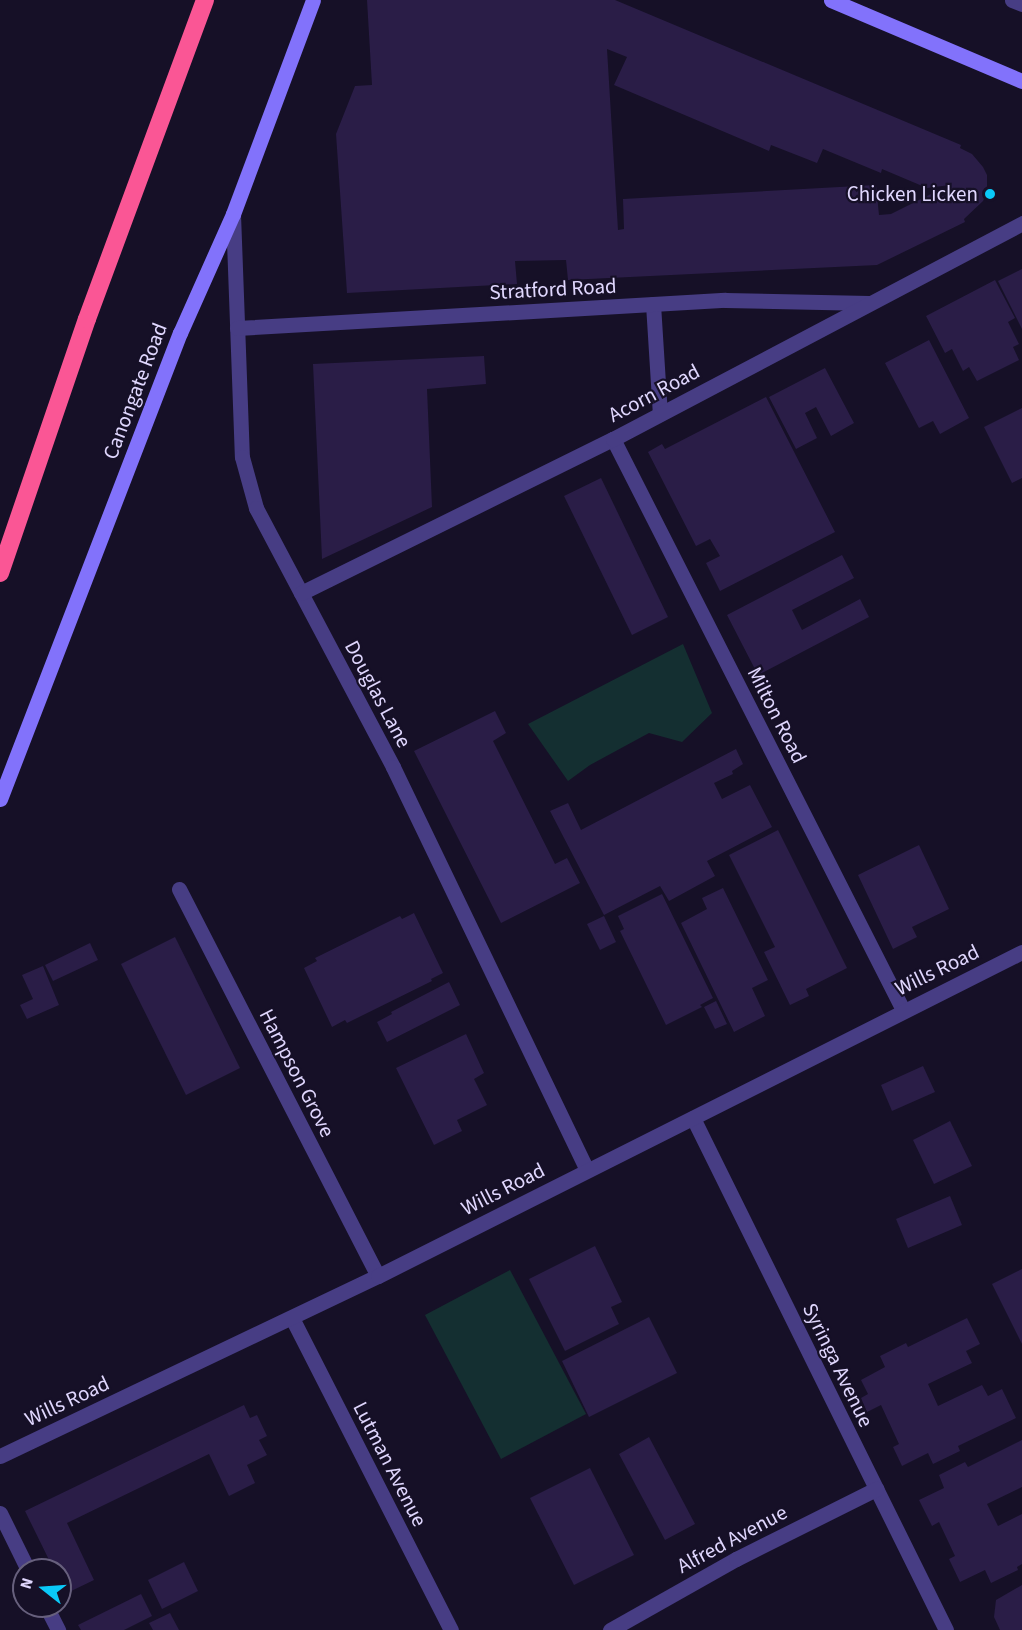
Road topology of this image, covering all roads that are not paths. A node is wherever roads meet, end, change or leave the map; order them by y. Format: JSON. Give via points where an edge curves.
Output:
{"nodes":[{"id":1,"x":205,"y":0,"type":"edge"},
{"id":2,"x":313,"y":0,"type":"edge"},
{"id":3,"x":831,"y":0,"type":"edge"},
{"id":4,"x":1012,"y":0,"type":"edge"},
{"id":5,"x":1022,"y":4,"type":"edge"},
{"id":6,"x":1022,"y":81,"type":"edge"},
{"id":7,"x":233,"y":214,"type":"junction"},
{"id":8,"x":1022,"y":224,"type":"edge"},
{"id":9,"x":871,"y":303,"type":"junction"},
{"id":10,"x":653,"y":304,"type":"junction"},
{"id":11,"x":237,"y":328,"type":"junction"},
{"id":12,"x":660,"y":414,"type":"junction"},
{"id":13,"x":613,"y":439,"type":"junction"},
{"id":14,"x":0,"y":573,"type":"edge"},
{"id":15,"x":301,"y":593,"type":"junction"},
{"id":16,"x":0,"y":799,"type":"edge"},
{"id":17,"x":179,"y":889,"type":"dead end"},
{"id":18,"x":1022,"y":952,"type":"edge"},
{"id":19,"x":903,"y":1010,"type":"junction"},
{"id":20,"x":693,"y":1118,"type":"junction"},
{"id":21,"x":587,"y":1170,"type":"junction"},
{"id":22,"x":378,"y":1276,"type":"junction"},
{"id":23,"x":292,"y":1318,"type":"junction"},
{"id":24,"x":0,"y":1456,"type":"edge"},
{"id":25,"x":876,"y":1489,"type":"junction"},
{"id":26,"x":0,"y":1513,"type":"edge"},
{"id":27,"x":22,"y":1558,"type":"edge"},
{"id":28,"x":450,"y":1630,"type":"edge"},
{"id":29,"x":610,"y":1630,"type":"edge"},
{"id":30,"x":946,"y":1630,"type":"edge"}],
"edges":[{"from":1,"to":14,"type":"highway","via":[[87,319]]},
{"from":2,"to":7,"type":"street","name":"Canongate Road"},
{"from":3,"to":6,"type":"street"},
{"from":4,"to":5,"type":"street"},
{"from":7,"to":11,"type":"street","name":"Douglas Lane"},
{"from":7,"to":16,"type":"street","name":"Canongate Road","via":[[180,333]]},
{"from":8,"to":9,"type":"street","name":"Acorn Road"},
{"from":9,"to":10,"type":"street","name":"Stratford Road","via":[[725,300]]},
{"from":9,"to":12,"type":"street","name":"Acorn Road"},
{"from":10,"to":11,"type":"street","name":"Stratford Road"},
{"from":10,"to":12,"type":"street"},
{"from":11,"to":15,"type":"street","name":"Douglas Lane","via":[[242,457],[256,508]]},
{"from":12,"to":13,"type":"street","name":"Acorn Road"},
{"from":13,"to":15,"type":"street","name":"Acorn Road"},
{"from":13,"to":19,"type":"street","name":"Milton Road"},
{"from":15,"to":21,"type":"street","name":"Douglas Lane","via":[[393,767]]},
{"from":17,"to":22,"type":"street","name":"Hampson Grove"},
{"from":18,"to":19,"type":"street","name":"Wills Road"},
{"from":19,"to":20,"type":"street","name":"Wills Road"},
{"from":20,"to":21,"type":"street","name":"Wills Road"},
{"from":20,"to":25,"type":"street","name":"Syringa Avenue"},
{"from":21,"to":22,"type":"street","name":"Wills Road"},
{"from":22,"to":23,"type":"street","name":"Wills Road"},
{"from":23,"to":24,"type":"street","name":"Wills Road"},
{"from":23,"to":28,"type":"street","name":"Lutman Avenue"},
{"from":25,"to":29,"type":"street","name":"Alfred Avenue","via":[[735,1560]]},
{"from":25,"to":30,"type":"street","name":"Syringa Avenue"},
{"from":26,"to":27,"type":"street"}]}
